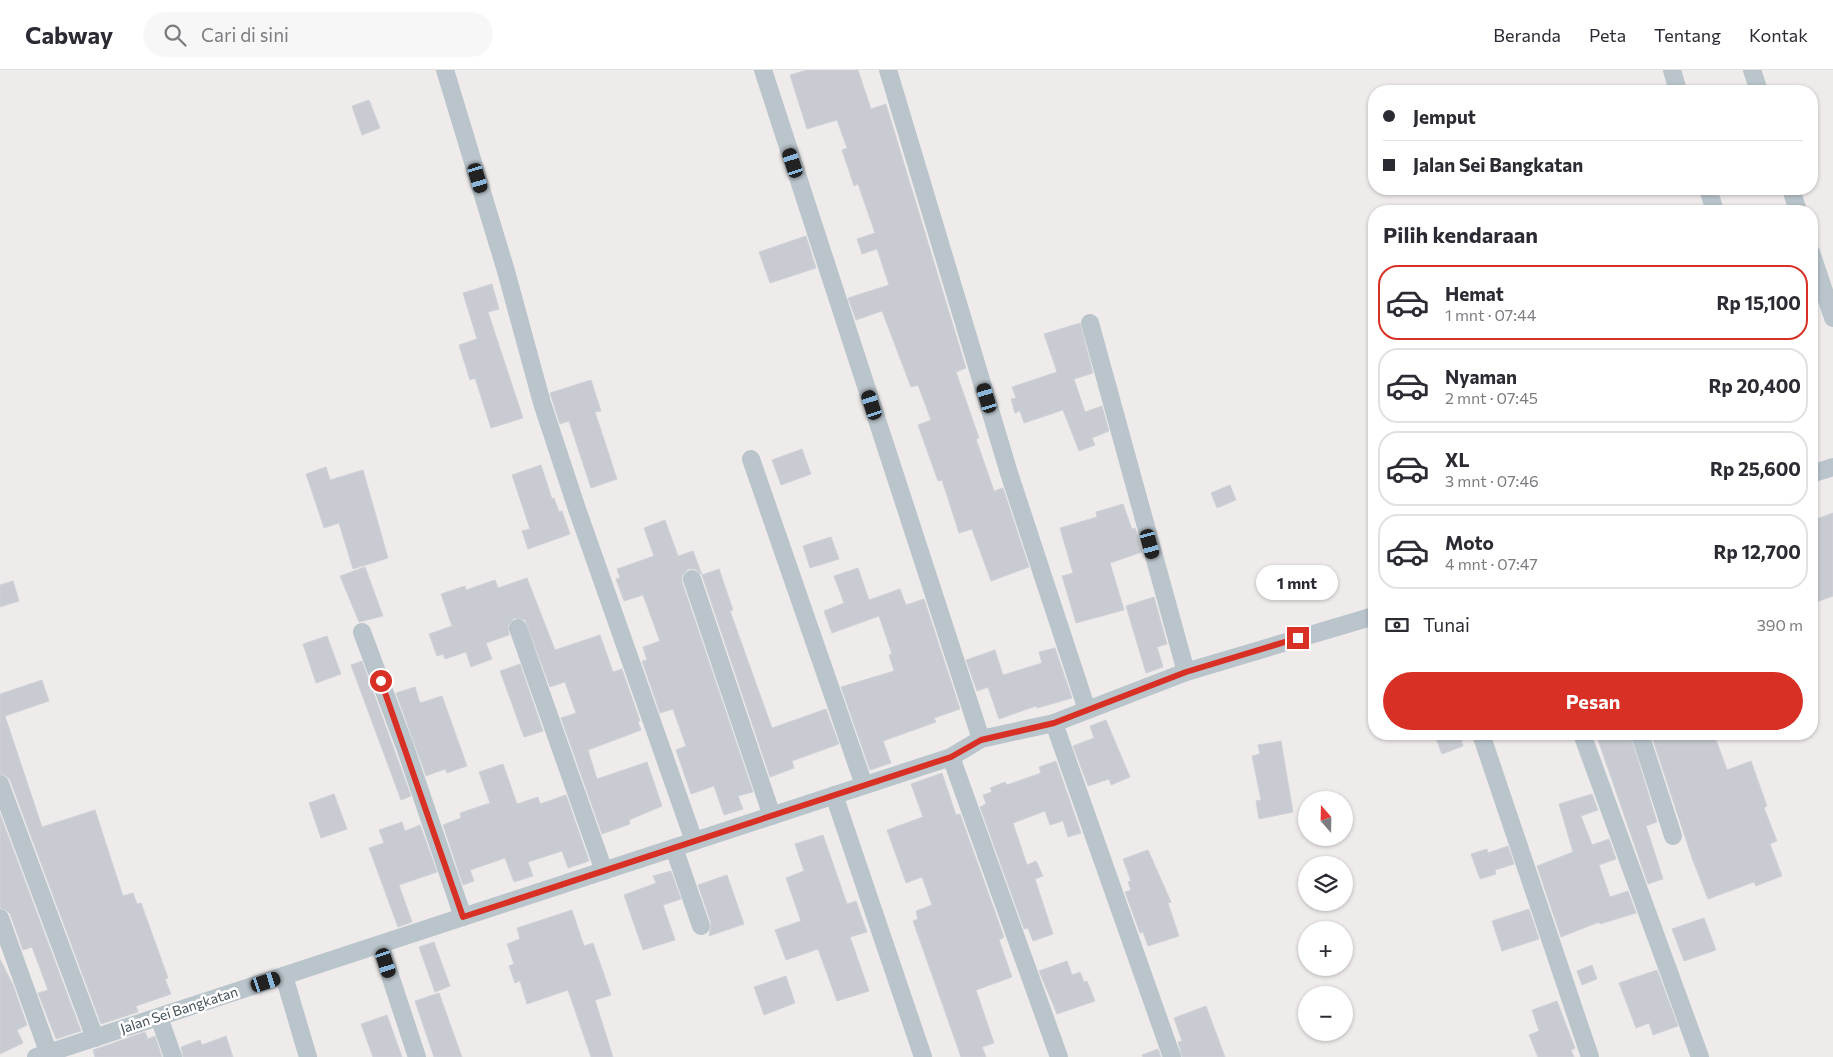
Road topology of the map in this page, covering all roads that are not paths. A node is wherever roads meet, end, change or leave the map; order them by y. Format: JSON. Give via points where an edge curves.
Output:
{"nodes":[{"id":1,"x":444,"y":70,"type":"edge"},
{"id":2,"x":763,"y":70,"type":"edge"},
{"id":3,"x":888,"y":70,"type":"edge"},
{"id":4,"x":1672,"y":70,"type":"edge"},
{"id":5,"x":1752,"y":70,"type":"edge"},
{"id":6,"x":1676,"y":85,"type":"edge"},
{"id":7,"x":1756,"y":85,"type":"edge"},
{"id":8,"x":1818,"y":273,"type":"edge"},
{"id":9,"x":1833,"y":318,"type":"edge"},
{"id":10,"x":1090,"y":323,"type":"dead end"},
{"id":11,"x":750,"y":459,"type":"dead end"},
{"id":12,"x":1832,"y":471,"type":"edge"},
{"id":13,"x":1818,"y":473,"type":"edge"},
{"id":14,"x":692,"y":580,"type":"dead end"},
{"id":15,"x":1368,"y":618,"type":"edge"},
{"id":16,"x":518,"y":628,"type":"dead end"},
{"id":17,"x":362,"y":632,"type":"dead end"},
{"id":18,"x":1186,"y":672,"type":"junction"},
{"id":19,"x":1087,"y":710,"type":"junction"},
{"id":20,"x":1054,"y":723,"type":"junction"},
{"id":21,"x":981,"y":740,"type":"junction"},
{"id":22,"x":1483,"y":740,"type":"edge"},
{"id":23,"x":1584,"y":740,"type":"edge"},
{"id":24,"x":1642,"y":740,"type":"edge"},
{"id":25,"x":951,"y":757,"type":"junction"},
{"id":26,"x":0,"y":784,"type":"edge"},
{"id":27,"x":864,"y":785,"type":"junction"},
{"id":28,"x":834,"y":795,"type":"junction"},
{"id":29,"x":772,"y":816,"type":"junction"},
{"id":30,"x":1673,"y":836,"type":"dead end"},
{"id":31,"x":694,"y":841,"type":"junction"},
{"id":32,"x":674,"y":848,"type":"junction"},
{"id":33,"x":604,"y":871,"type":"junction"},
{"id":34,"x":463,"y":917,"type":"junction"},
{"id":35,"x":0,"y":918,"type":"edge"},
{"id":36,"x":701,"y":926,"type":"dead end"},
{"id":37,"x":380,"y":945,"type":"junction"},
{"id":38,"x":284,"y":976,"type":"junction"},
{"id":39,"x":159,"y":1017,"type":"junction"},
{"id":40,"x":95,"y":1038,"type":"junction"},
{"id":41,"x":46,"y":1056,"type":"edge"},
{"id":42,"x":173,"y":1057,"type":"edge"},
{"id":43,"x":308,"y":1057,"type":"edge"},
{"id":44,"x":417,"y":1057,"type":"edge"},
{"id":45,"x":923,"y":1057,"type":"edge"},
{"id":46,"x":1058,"y":1057,"type":"edge"},
{"id":47,"x":1172,"y":1057,"type":"edge"},
{"id":48,"x":1590,"y":1057,"type":"edge"},
{"id":49,"x":1700,"y":1057,"type":"edge"}],
"edges":[{"from":1,"to":31,"type":"street","via":[[506,271],[542,403]]},
{"from":2,"to":21,"type":"street"},
{"from":3,"to":19,"type":"street","via":[[1009,474]]},
{"from":4,"to":6,"type":"street"},
{"from":5,"to":7,"type":"street"},
{"from":8,"to":9,"type":"street"},
{"from":10,"to":18,"type":"street"},
{"from":11,"to":27,"type":"street"},
{"from":12,"to":13,"type":"street"},
{"from":14,"to":29,"type":"street"},
{"from":15,"to":18,"type":"street","name":"Jalan Sei Bangkatan"},
{"from":16,"to":33,"type":"street"},
{"from":17,"to":34,"type":"street"},
{"from":18,"to":19,"type":"street","name":"Jalan Sei Bangkatan"},
{"from":19,"to":20,"type":"street","name":"Jalan Sei Bangkatan"},
{"from":20,"to":21,"type":"street","name":"Jalan Sei Bangkatan"},
{"from":20,"to":47,"type":"street"},
{"from":21,"to":25,"type":"street","name":"Jalan Sei Bangkatan"},
{"from":22,"to":48,"type":"street"},
{"from":23,"to":49,"type":"street"},
{"from":24,"to":30,"type":"street"},
{"from":25,"to":27,"type":"street","name":"Jalan Sei Bangkatan"},
{"from":25,"to":46,"type":"street"},
{"from":26,"to":40,"type":"street"},
{"from":27,"to":28,"type":"street","name":"Jalan Sei Bangkatan"},
{"from":28,"to":29,"type":"street","name":"Jalan Sei Bangkatan"},
{"from":28,"to":45,"type":"street"},
{"from":29,"to":31,"type":"street","name":"Jalan Sei Bangkatan"},
{"from":31,"to":32,"type":"street","name":"Jalan Sei Bangkatan"},
{"from":32,"to":33,"type":"street","name":"Jalan Sei Bangkatan"},
{"from":32,"to":36,"type":"street"},
{"from":33,"to":34,"type":"street","name":"Jalan Sei Bangkatan"},
{"from":34,"to":37,"type":"street","name":"Jalan Sei Bangkatan"},
{"from":35,"to":41,"type":"street"},
{"from":37,"to":38,"type":"street","name":"Jalan Sei Bangkatan"},
{"from":37,"to":44,"type":"street"},
{"from":38,"to":39,"type":"street","name":"Jalan Sei Bangkatan"},
{"from":38,"to":43,"type":"street"},
{"from":39,"to":40,"type":"street","name":"Jalan Sei Bangkatan"},
{"from":39,"to":42,"type":"street"},
{"from":40,"to":41,"type":"street","name":"Jalan Sei Bangkatan"}]}
